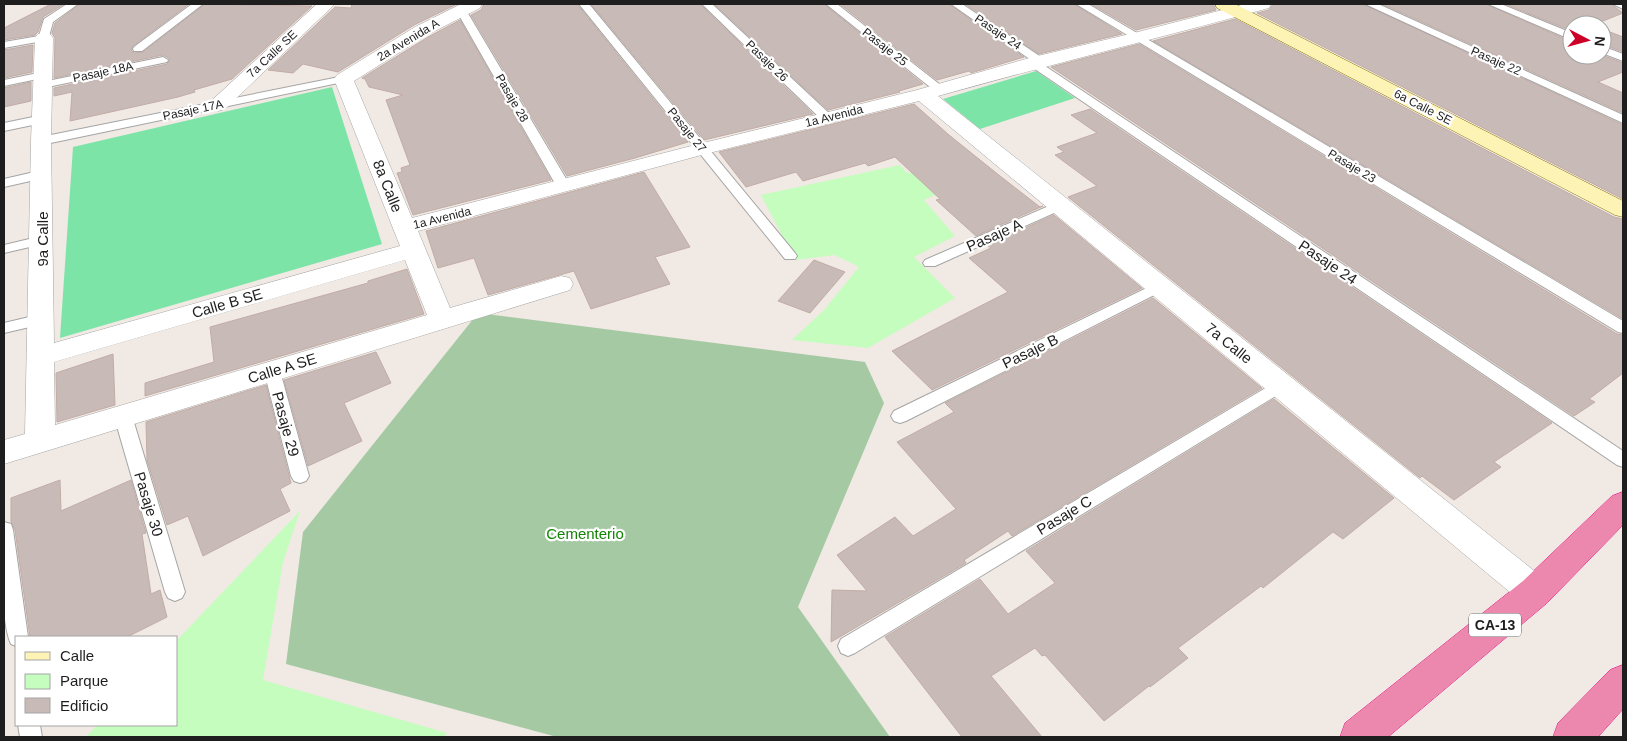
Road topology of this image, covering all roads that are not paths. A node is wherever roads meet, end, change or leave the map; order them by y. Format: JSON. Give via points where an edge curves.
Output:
{"nodes":[{"id":1,"x":73,"y":4,"type":"edge"},
{"id":2,"x":198,"y":4,"type":"edge"},
{"id":3,"x":584,"y":4,"type":"edge"},
{"id":4,"x":707,"y":4,"type":"edge"},
{"id":5,"x":832,"y":4,"type":"edge"},
{"id":6,"x":956,"y":4,"type":"edge"},
{"id":7,"x":1081,"y":4,"type":"edge"},
{"id":8,"x":1263,"y":4,"type":"edge"},
{"id":9,"x":1370,"y":4,"type":"edge"},
{"id":10,"x":1493,"y":4,"type":"edge"},
{"id":11,"x":1618,"y":4,"type":"edge"},
{"id":12,"x":327,"y":5,"type":"edge"},
{"id":13,"x":1623,"y":6,"type":"edge"},
{"id":14,"x":467,"y":7,"type":"edge"},
{"id":15,"x":1230,"y":7,"type":"edge"},
{"id":16,"x":1562,"y":33,"type":"edge"},
{"id":17,"x":44,"y":38,"type":"junction"},
{"id":18,"x":1138,"y":38,"type":"junction"},
{"id":19,"x":4,"y":45,"type":"edge"},
{"id":20,"x":138,"y":49,"type":"dead end"},
{"id":21,"x":163,"y":60,"type":"dead end"},
{"id":22,"x":1036,"y":62,"type":"junction"},
{"id":23,"x":344,"y":79,"type":"junction"},
{"id":24,"x":43,"y":80,"type":"junction"},
{"id":25,"x":4,"y":83,"type":"edge"},
{"id":26,"x":931,"y":92,"type":"junction"},
{"id":27,"x":218,"y":105,"type":"junction"},
{"id":28,"x":827,"y":118,"type":"junction"},
{"id":29,"x":1623,"y":119,"type":"edge"},
{"id":30,"x":4,"y":127,"type":"edge"},
{"id":31,"x":42,"y":130,"type":"junction"},
{"id":32,"x":702,"y":149,"type":"junction"},
{"id":33,"x":42,"y":174,"type":"junction"},
{"id":34,"x":4,"y":183,"type":"edge"},
{"id":35,"x":564,"y":186,"type":"junction"},
{"id":36,"x":1058,"y":206,"type":"junction"},
{"id":37,"x":1623,"y":210,"type":"edge"},
{"id":38,"x":409,"y":239,"type":"junction"},
{"id":39,"x":42,"y":240,"type":"junction"},
{"id":40,"x":4,"y":248,"type":"edge"},
{"id":41,"x":790,"y":256,"type":"dead end"},
{"id":42,"x":930,"y":263,"type":"dead end"},
{"id":43,"x":561,"y":284,"type":"dead end"},
{"id":44,"x":1159,"y":287,"type":"junction"},
{"id":45,"x":42,"y":319,"type":"junction"},
{"id":46,"x":442,"y":320,"type":"junction"},
{"id":47,"x":4,"y":328,"type":"edge"},
{"id":48,"x":1623,"y":328,"type":"edge"},
{"id":49,"x":41,"y":356,"type":"junction"},
{"id":50,"x":272,"y":371,"type":"junction"},
{"id":51,"x":1280,"y":385,"type":"junction"},
{"id":52,"x":122,"y":416,"type":"junction"},
{"id":53,"x":900,"y":416,"type":"dead end"},
{"id":54,"x":40,"y":441,"type":"junction"},
{"id":55,"x":4,"y":452,"type":"edge"},
{"id":56,"x":1623,"y":460,"type":"edge"},
{"id":57,"x":300,"y":476,"type":"dead end"},
{"id":58,"x":1623,"y":505,"type":"edge"},
{"id":59,"x":4,"y":530,"type":"edge"},
{"id":60,"x":176,"y":592,"type":"dead end"},
{"id":61,"x":1535,"y":592,"type":"junction"},
{"id":62,"x":18,"y":636,"type":"edge"},
{"id":63,"x":848,"y":646,"type":"dead end"},
{"id":64,"x":1623,"y":683,"type":"edge"},
{"id":65,"x":1359,"y":737,"type":"edge"},
{"id":66,"x":1572,"y":737,"type":"edge"}],
"edges":[{"from":1,"to":17,"type":"lane","via":[[48,21]]},
{"from":2,"to":20,"type":"lane"},
{"from":3,"to":32,"type":"lane","name":"Pasaje 27"},
{"from":4,"to":28,"type":"lane","name":"Pasaje 26"},
{"from":5,"to":26,"type":"lane","name":"Pasaje 25"},
{"from":6,"to":22,"type":"lane","name":"Pasaje 24"},
{"from":7,"to":18,"type":"lane","name":"Pasaje 23"},
{"from":8,"to":15,"type":"street","name":"1a Avenida"},
{"from":9,"to":29,"type":"lane","name":"Pasaje 22"},
{"from":10,"to":16,"type":"lane"},
{"from":11,"to":13,"type":"lane"},
{"from":12,"to":27,"type":"street","name":"7a Calle SE"},
{"from":14,"to":23,"type":"street","name":"2a Avenida A","via":[[421,31]]},
{"from":14,"to":35,"type":"lane","name":"Pasaje 28"},
{"from":15,"to":18,"type":"street","name":"1a Avenida"},
{"from":15,"to":37,"type":"street","name":"6a Calle SE"},
{"from":17,"to":19,"type":"lane"},
{"from":17,"to":24,"type":"street","name":"9a Calle"},
{"from":18,"to":22,"type":"street","name":"1a Avenida"},
{"from":18,"to":48,"type":"lane","name":"Pasaje 23"},
{"from":21,"to":24,"type":"lane","name":"Pasaje 18A"},
{"from":22,"to":26,"type":"street","name":"1a Avenida"},
{"from":22,"to":56,"type":"lane","name":"Pasaje 24"},
{"from":23,"to":27,"type":"lane","name":"Pasaje 17A"},
{"from":23,"to":38,"type":"street","name":"8a Calle"},
{"from":24,"to":25,"type":"lane","name":"Pasaje 18A"},
{"from":24,"to":31,"type":"street","name":"9a Calle"},
{"from":26,"to":28,"type":"street","name":"1a Avenida"},
{"from":26,"to":36,"type":"street","name":"7a Calle"},
{"from":27,"to":31,"type":"lane","name":"Pasaje 17A"},
{"from":28,"to":32,"type":"street","name":"1a Avenida"},
{"from":30,"to":31,"type":"lane","name":"Pasaje 17A"},
{"from":31,"to":33,"type":"street","name":"9a Calle"},
{"from":32,"to":35,"type":"street","name":"1a Avenida"},
{"from":32,"to":41,"type":"lane","name":"Pasaje 27"},
{"from":33,"to":34,"type":"lane"},
{"from":33,"to":39,"type":"street","name":"9a Calle"},
{"from":35,"to":38,"type":"street","name":"1a Avenida"},
{"from":36,"to":42,"type":"lane","name":"Pasaje A"},
{"from":36,"to":44,"type":"street","name":"7a Calle"},
{"from":38,"to":46,"type":"street","name":"8a Calle"},
{"from":38,"to":49,"type":"street","name":"Calle B SE"},
{"from":39,"to":40,"type":"lane"},
{"from":39,"to":45,"type":"street","name":"9a Calle"},
{"from":43,"to":46,"type":"street","name":"Calle A SE"},
{"from":44,"to":51,"type":"street","name":"7a Calle"},
{"from":44,"to":53,"type":"lane","name":"Pasaje B"},
{"from":45,"to":47,"type":"lane"},
{"from":45,"to":49,"type":"street","name":"9a Calle"},
{"from":46,"to":50,"type":"street","name":"Calle A SE"},
{"from":49,"to":54,"type":"street","name":"9a Calle"},
{"from":50,"to":52,"type":"street","name":"Calle A SE"},
{"from":50,"to":57,"type":"lane","name":"Pasaje 29"},
{"from":51,"to":61,"type":"street","name":"7a Calle"},
{"from":51,"to":63,"type":"lane","name":"Pasaje C"},
{"from":52,"to":54,"type":"street","name":"Calle A SE"},
{"from":52,"to":60,"type":"lane","name":"Pasaje 30"},
{"from":54,"to":55,"type":"street","name":"Calle A SE"},
{"from":58,"to":61,"type":"highway","number":"CA-13"},
{"from":59,"to":62,"type":"lane"},
{"from":61,"to":65,"type":"highway","number":"CA-13"},
{"from":64,"to":66,"type":"highway"}]}
